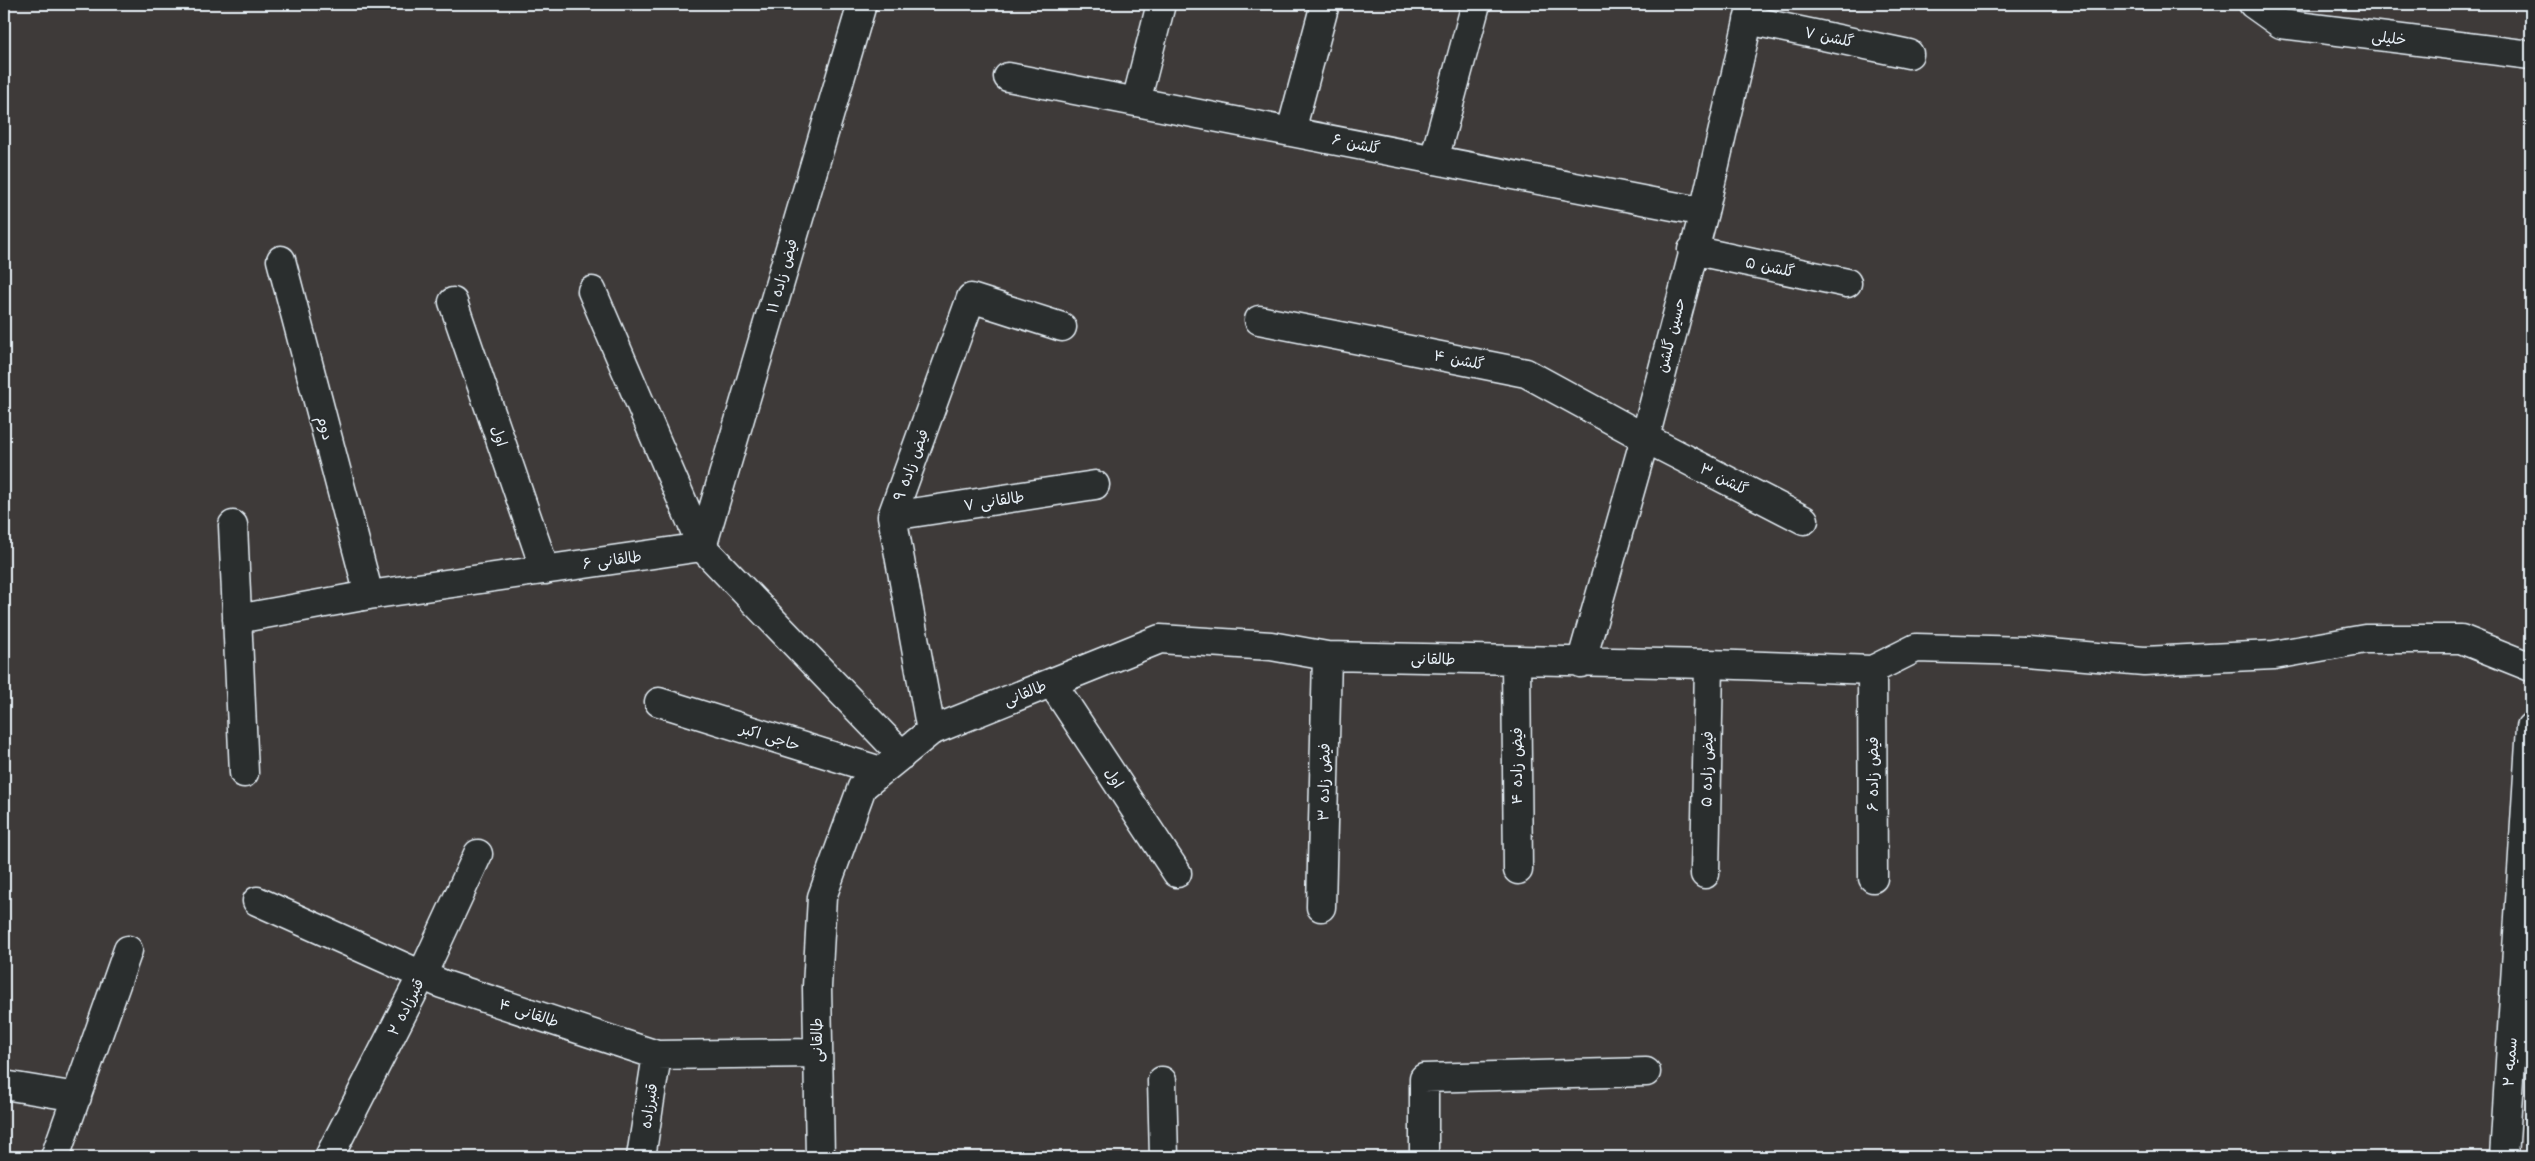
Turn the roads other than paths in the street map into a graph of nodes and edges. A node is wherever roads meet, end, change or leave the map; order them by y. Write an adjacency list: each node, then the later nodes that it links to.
1 (862, 4): 26 (street, فیض زاده ۱۱)
2 (1161, 4): 10 (street)
3 (1325, 4): 11 (street)
4 (1476, 4): 12 (street)
5 (2253, 4): 8 (street, خلیلی)
6 (1750, 12): 7 (street, گلشن ۷); 13 (street, حسین گلشن)
7 (1909, 54)
8 (2531, 55)
9 (1008, 77): 10 (street, گلشن ۶)
10 (1136, 102): 11 (street, گلشن ۶)
11 (1291, 131): 12 (street, گلشن ۶)
12 (1434, 160): 13 (street, گلشن ۶)
13 (1704, 212): 14 (street, حسین گلشن)
14 (1692, 250): 16 (street, گلشن ۵); 21 (street, حسین گلشن)
15 (281, 260): 28 (street, دوم)
16 (1847, 283)
17 (592, 291): 26 (street)
18 (453, 302): 27 (street, اول)
19 (1259, 320): 21 (street, گلشن ۴)
20 (1062, 327): 23 (street, فیض زاده ۹)
21 (1645, 438): 24 (street, گلشن ۳); 32 (street, حسین گلشن)
22 (1095, 486): 23 (street, طالقانی ۷)
23 (892, 516): 39 (street, فیض زاده ۹)
24 (1804, 520)
25 (233, 526): 29 (street)
26 (702, 547): 27 (street, طالقانی ۶); 40 (street)
27 (545, 570): 28 (street, طالقانی ۶)
28 (369, 595): 29 (street, طالقانی ۶)
29 (237, 619): 42 (street)
30 (1327, 656): 31 (street, طالقانی); 36 (street, طالقانی); 49 (street, فیض زاده ۳)
31 (1516, 661): 32 (street, طالقانی); 44 (street, فیض زاده ۴)
32 (1581, 663): 33 (street, طالقانی)
33 (1709, 664): 35 (street, طالقانی); 46 (street, فیض زاده ۵)
34 (2531, 667): 35 (street)
35 (1872, 670): 47 (street, فیض زاده ۶)
36 (1052, 683): 39 (street, طالقانی); 45 (street, اول)
37 (659, 702): 41 (street, حاجی اکبر)
38 (2531, 727): 64 (street, سمیه ۲)
39 (931, 731): 40 (street, طالقانی)
40 (902, 755): 41 (street, طالقانی)
41 (881, 772): 52 (street, طالقانی)
42 (244, 773)
43 (478, 854): 51 (street, قنبرزاده ۲)
44 (1518, 870)
45 (1177, 873)
46 (1705, 874)
47 (1873, 878)
48 (257, 901): 51 (street, طالقانی ۴)
49 (1322, 907)
50 (128, 950): 57 (street)
51 (422, 975): 53 (street, طالقانی ۴); 59 (street, قنبرزاده ۲)
52 (817, 1053): 53 (street, طالقانی ۴); 61 (street, طالقانی)
53 (658, 1055): 60 (street, قنبرزاده)
54 (1646, 1072): 63 (street)
55 (1162, 1082): 62 (street)
56 (4, 1085): 57 (street)
57 (76, 1097): 58 (street)
58 (55, 1157)
59 (329, 1157)
60 (641, 1157)
61 (820, 1157)
62 (1164, 1157)
63 (1424, 1157)
64 (2504, 1157)

